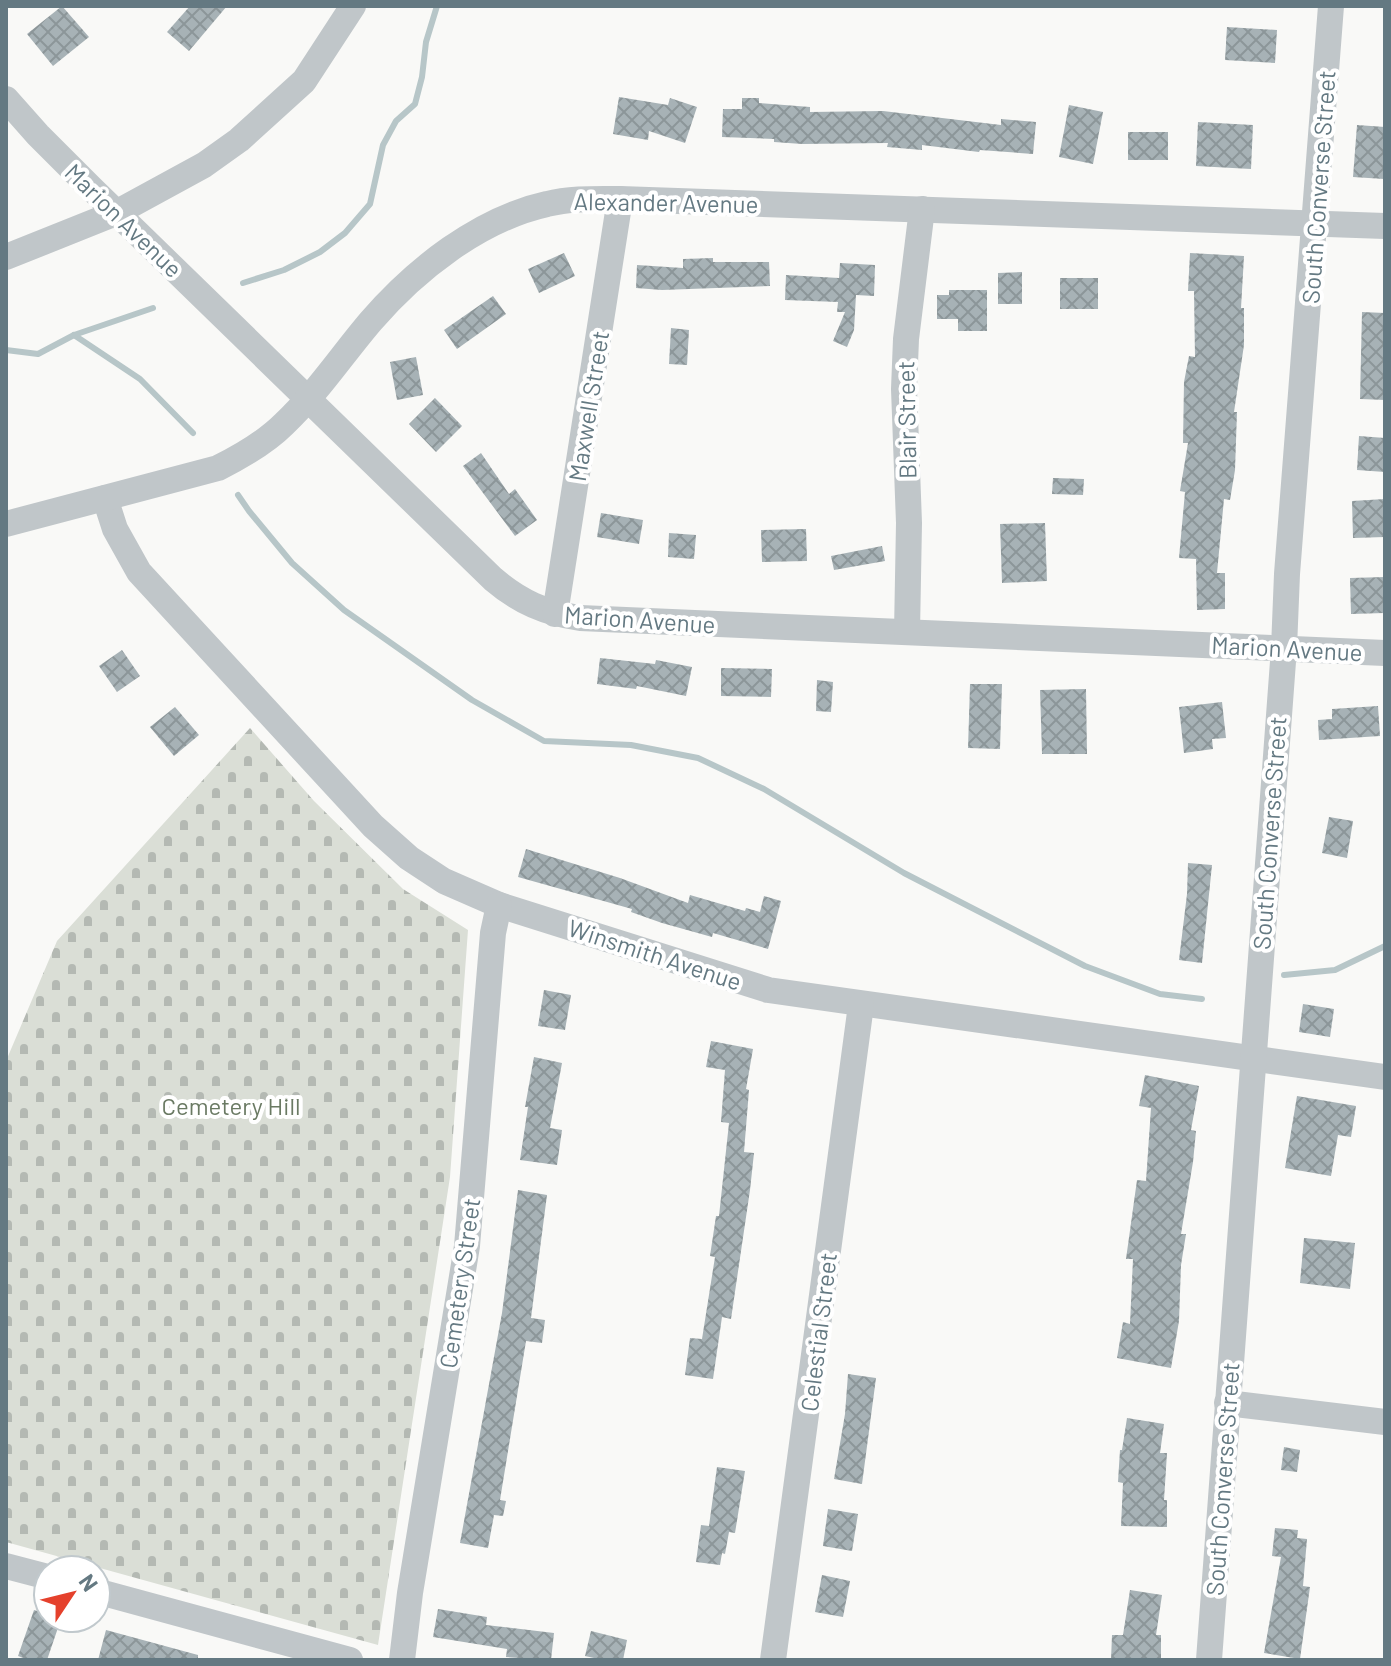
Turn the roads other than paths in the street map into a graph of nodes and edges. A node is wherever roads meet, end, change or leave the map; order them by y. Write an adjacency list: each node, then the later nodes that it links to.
1 (353, 6): 6 (street)
2 (1331, 6): 7 (street, South Converse Street)
3 (6, 99): 6 (street, Marion Avenue)
4 (620, 199): 5 (street, Alexander Avenue); 10 (street, Alexander Avenue); 13 (street, Maxwell Street)
5 (922, 209): 7 (street, Alexander Avenue); 14 (street, Blair Street)
6 (116, 213): 9 (street); 10 (street, Marion Avenue)
7 (1315, 224): 8 (street, Alexander Avenue); 15 (street, South Converse Street)
8 (1385, 226)
9 (6, 257)
10 (307, 400): 11 (street, Alexander Avenue); 13 (street, Marion Avenue)
11 (105, 498): 12 (street, Alexander Avenue); 17 (street, Winsmith Avenue)
12 (6, 524)
13 (555, 614): 14 (street, Marion Avenue)
14 (907, 632): 15 (street, Marion Avenue)
15 (1284, 648): 16 (street, Marion Avenue); 19 (street, South Converse Street)
16 (1385, 653)
17 (499, 905): 18 (street, Winsmith Avenue); 27 (street, Cemetery Street)
18 (861, 1005): 19 (street, Winsmith Avenue); 28 (street, Celestial Street)
19 (1253, 1058): 20 (street, Winsmith Avenue); 21 (street, South Converse Street)
20 (1385, 1077)
21 (1227, 1403): 22 (street); 29 (street, South Converse Street)
22 (1385, 1422)
23 (6, 1566): 24 (street)
24 (32, 1573)
25 (112, 1595): 26 (street)
26 (350, 1660)
27 (402, 1660)
28 (773, 1660)
29 (1209, 1660)

